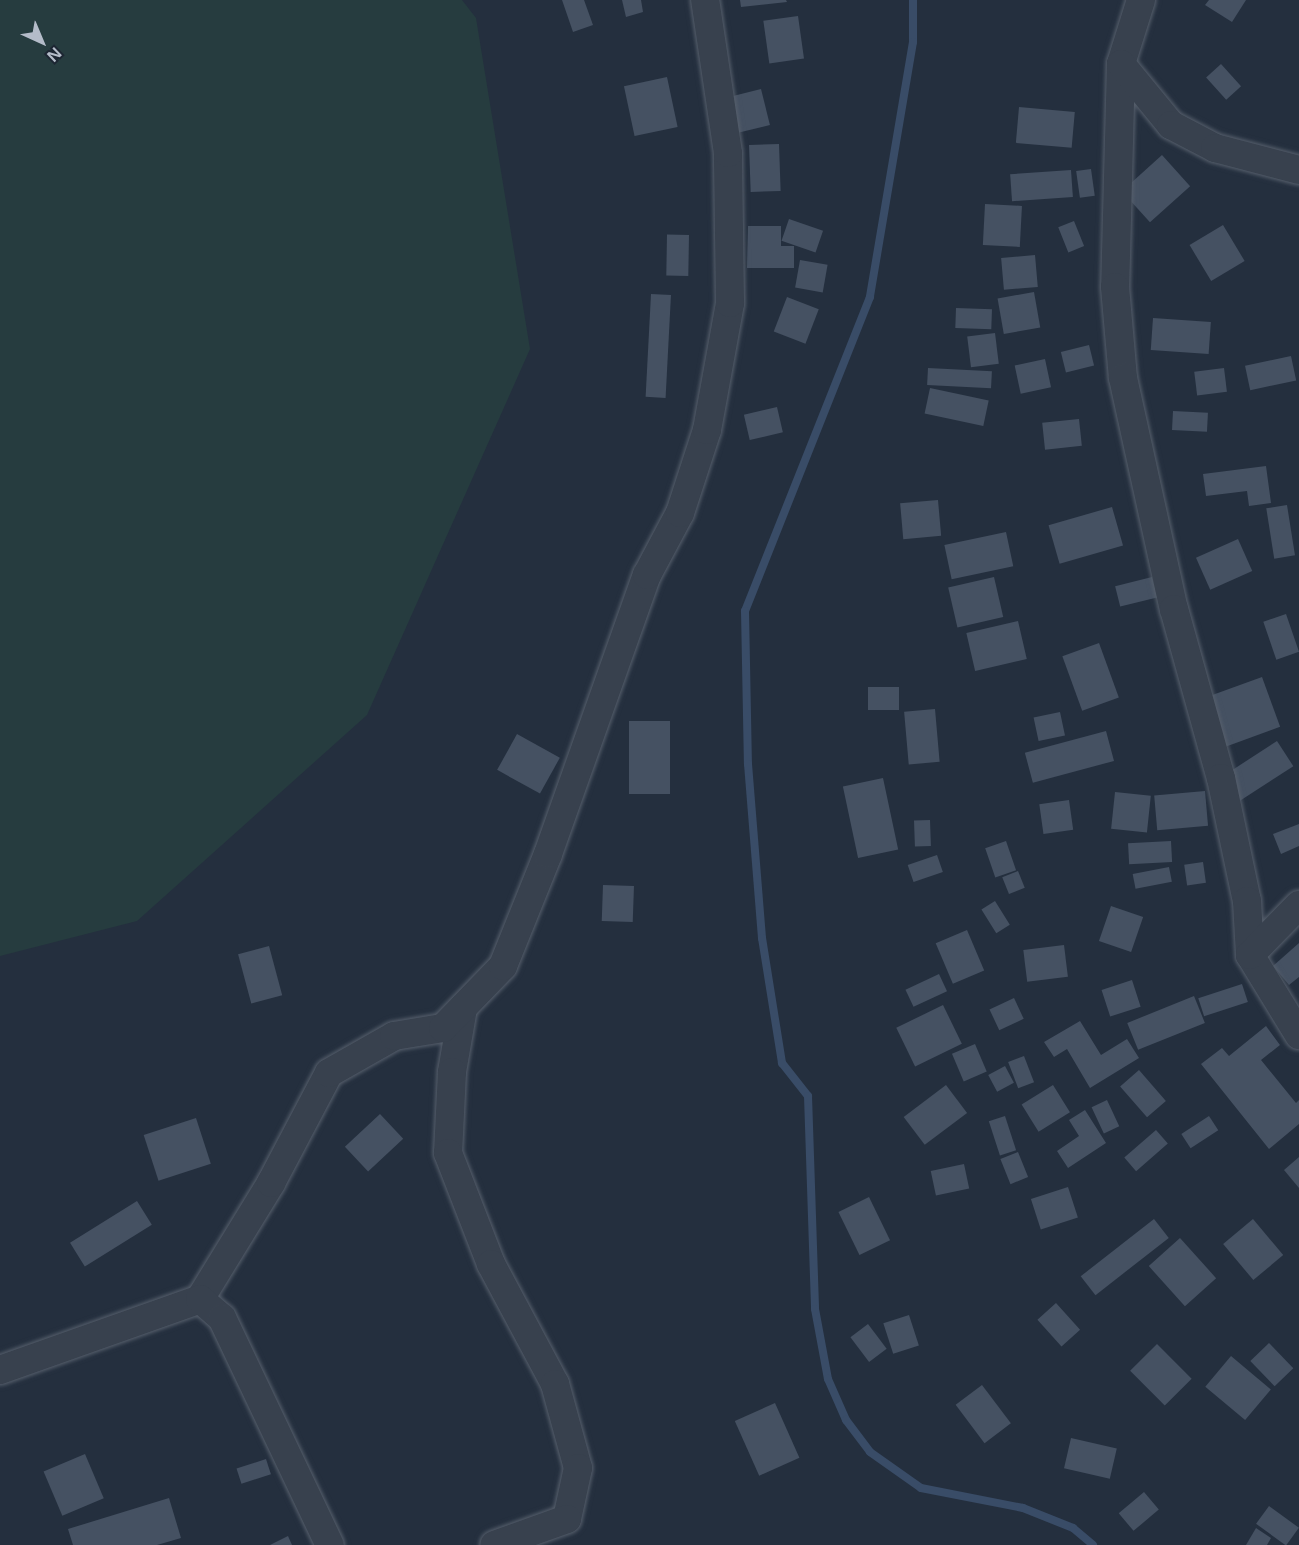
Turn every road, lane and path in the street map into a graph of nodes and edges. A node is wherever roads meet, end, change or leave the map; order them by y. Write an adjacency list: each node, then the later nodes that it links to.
1 (705, 0): 7 (street)
2 (1141, 0): 3 (street)
3 (1121, 64): 4 (street); 6 (street)
4 (1299, 170)
5 (1299, 905): 6 (street)
6 (1250, 955): 8 (street)
7 (463, 1008): 9 (street); 12 (street)
8 (1299, 1035)
9 (200, 1299): 10 (street); 11 (street)
10 (0, 1370)
11 (330, 1545)
12 (494, 1545)

